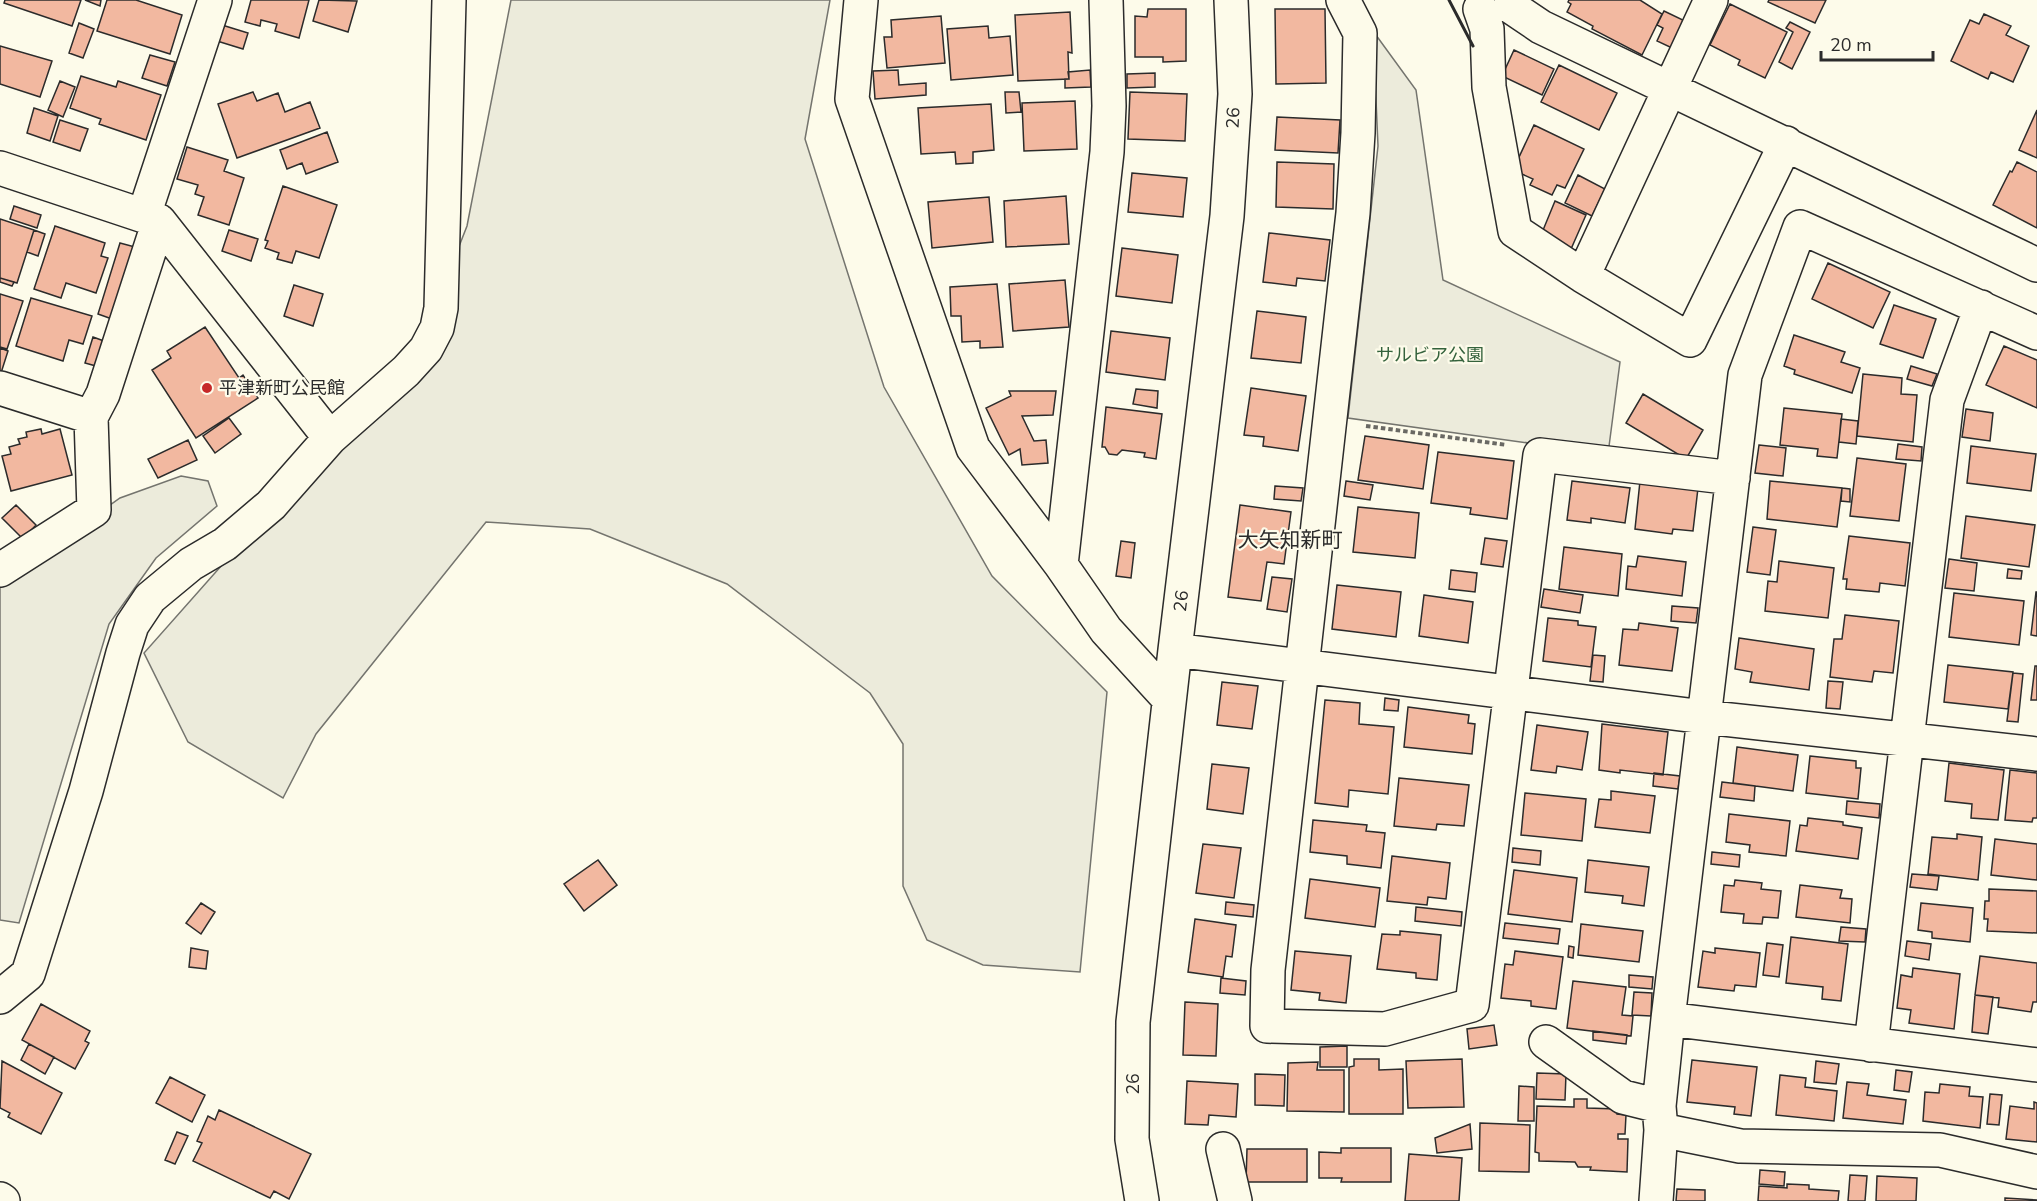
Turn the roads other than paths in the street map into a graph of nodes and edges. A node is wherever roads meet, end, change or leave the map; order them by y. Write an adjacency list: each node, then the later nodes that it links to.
1 (215, 0): 12 (street)
2 (449, 0): 19 (street)
3 (861, 0): 21 (street)
4 (1106, 0): 21 (street)
5 (1231, 0): 23 (street, 26)
6 (1343, 0): 24 (street)
7 (1711, 0): 9 (street)
8 (1500, 4): 9 (street); 14 (street)
9 (1670, 87): 10 (street); 14 (street)
10 (1786, 143): 13 (street); 14 (street)
11 (0, 168): 12 (street)
12 (151, 218): 18 (street); 19 (street)
13 (2037, 265)
14 (1583, 276)
15 (1981, 307): 16 (street); 20 (street); 28 (street)
16 (2037, 333)
17 (0, 388): 18 (street)
18 (91, 417): 22 (street)
19 (330, 438): 30 (street)
20 (1733, 478): 25 (street); 27 (street)
21 (1061, 565): 26 (street)
22 (0, 570)
23 (1175, 650): 24 (street); 26 (street, 26)
24 (1301, 666): 25 (street); 25 (street)
25 (1512, 693): 27 (street)
26 (1169, 699): 38 (street, 26)
27 (1704, 717): 28 (street); 31 (street)
28 (1907, 741): 29 (street); 33 (street)
29 (2037, 754)
30 (0, 998)
31 (1668, 1019): 33 (street); 35 (street)
32 (1546, 1042): 35 (street)
33 (1871, 1045): 34 (street)
34 (2037, 1065)
35 (1660, 1118): 37 (street); 40 (street)
36 (1223, 1149): 39 (street)
37 (2037, 1172)
38 (1142, 1201)
39 (1235, 1201)
40 (1656, 1201)

